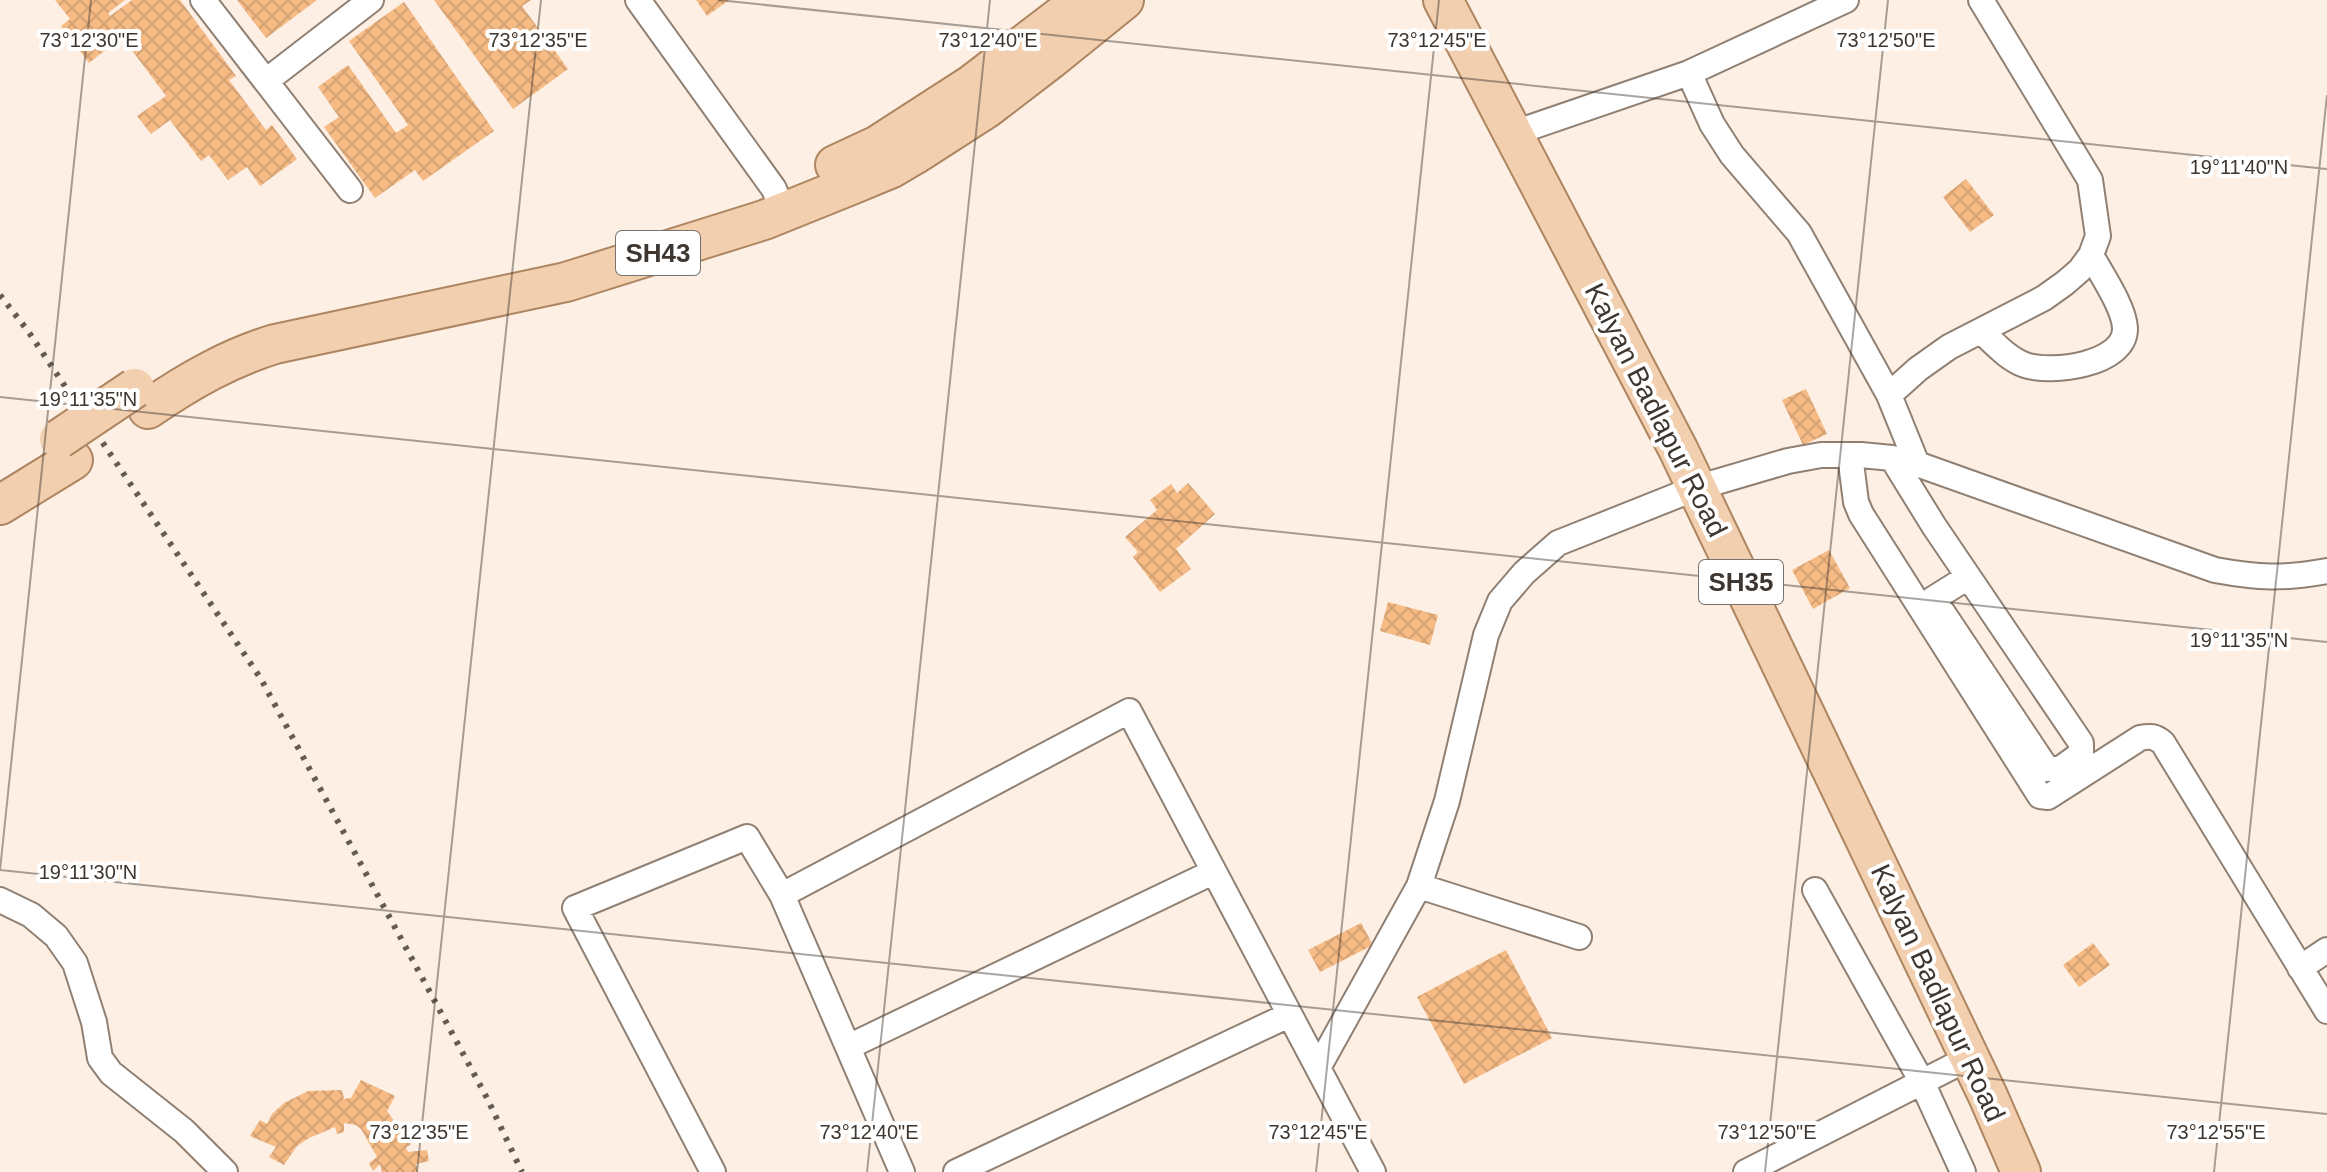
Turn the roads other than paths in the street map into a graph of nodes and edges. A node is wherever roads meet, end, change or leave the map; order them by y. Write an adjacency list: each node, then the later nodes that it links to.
1 (203, 0): 11 (street)
2 (371, 0): 11 (street)
3 (638, 0): 14 (street)
4 (1082, 0): 14 (main road, SH43)
5 (1124, 0): 14 (main road, SH43)
6 (1443, 0): 12 (main road, Kalyan Badlapur Road / SH35)
7 (1474, 0): 12 (main road, Kalyan Badlapur Road / SH35)
8 (1846, 0): 10 (street)
9 (1981, 0): 15 (street)
10 (1689, 73): 12 (street); 17 (street)
11 (266, 81): 13 (street)
12 (1526, 129): 23 (main road, Kalyan Badlapur Road / SH35)
13 (350, 190)
14 (779, 201): 18 (main road, SH43, bridge)
15 (2091, 255): 16 (street); 16 (street)
16 (1981, 331): 17 (street)
17 (1889, 395): 21 (street)
18 (66, 450): 22 (main road, SH43); 24 (main road, SH43)
19 (1850, 455): 20 (street); 23 (street); 38 (street)
20 (1892, 458): 21 (street); 27 (street)
21 (1917, 464): 26 (street)
22 (0, 477)
23 (1709, 484): 32 (street); 42 (main road, Kalyan Badlapur Road / SH35); 45 (main road, Kalyan Badlapur Road / SH35)
24 (0, 505)
25 (1904, 554): 28 (street)
26 (2327, 571)
27 (1968, 577): 28 (street); 29 (street)
28 (1933, 599): 30 (street)
29 (2030, 668): 30 (street); 30 (street)
30 (1995, 692)
31 (1213, 872): 34 (street); 40 (street); 41 (street)
32 (1419, 886): 36 (street); 43 (street)
33 (1815, 890): 44 (street)
34 (782, 895): 41 (street); 48 (street)
35 (0, 900): 47 (street)
36 (1579, 937)
37 (2327, 950): 38 (street)
38 (2300, 968): 39 (street)
39 (2327, 1011)
40 (1289, 1015): 43 (street); 50 (street)
41 (848, 1047): 49 (street)
42 (1969, 1058): 44 (street); 45 (main road, Kalyan Badlapur Road / SH35)
43 (1318, 1068): 46 (street)
44 (1922, 1082): 51 (street); 52 (street)
45 (1998, 1092): 53 (main road, Kalyan Badlapur Road / SH35); 54 (main road, Kalyan Badlapur Road / SH35)
46 (1362, 1168)
47 (225, 1172)
48 (713, 1172)
49 (902, 1172)
50 (956, 1172)
51 (1746, 1172)
52 (1963, 1172)
53 (2021, 1172)
54 (2045, 1172)

